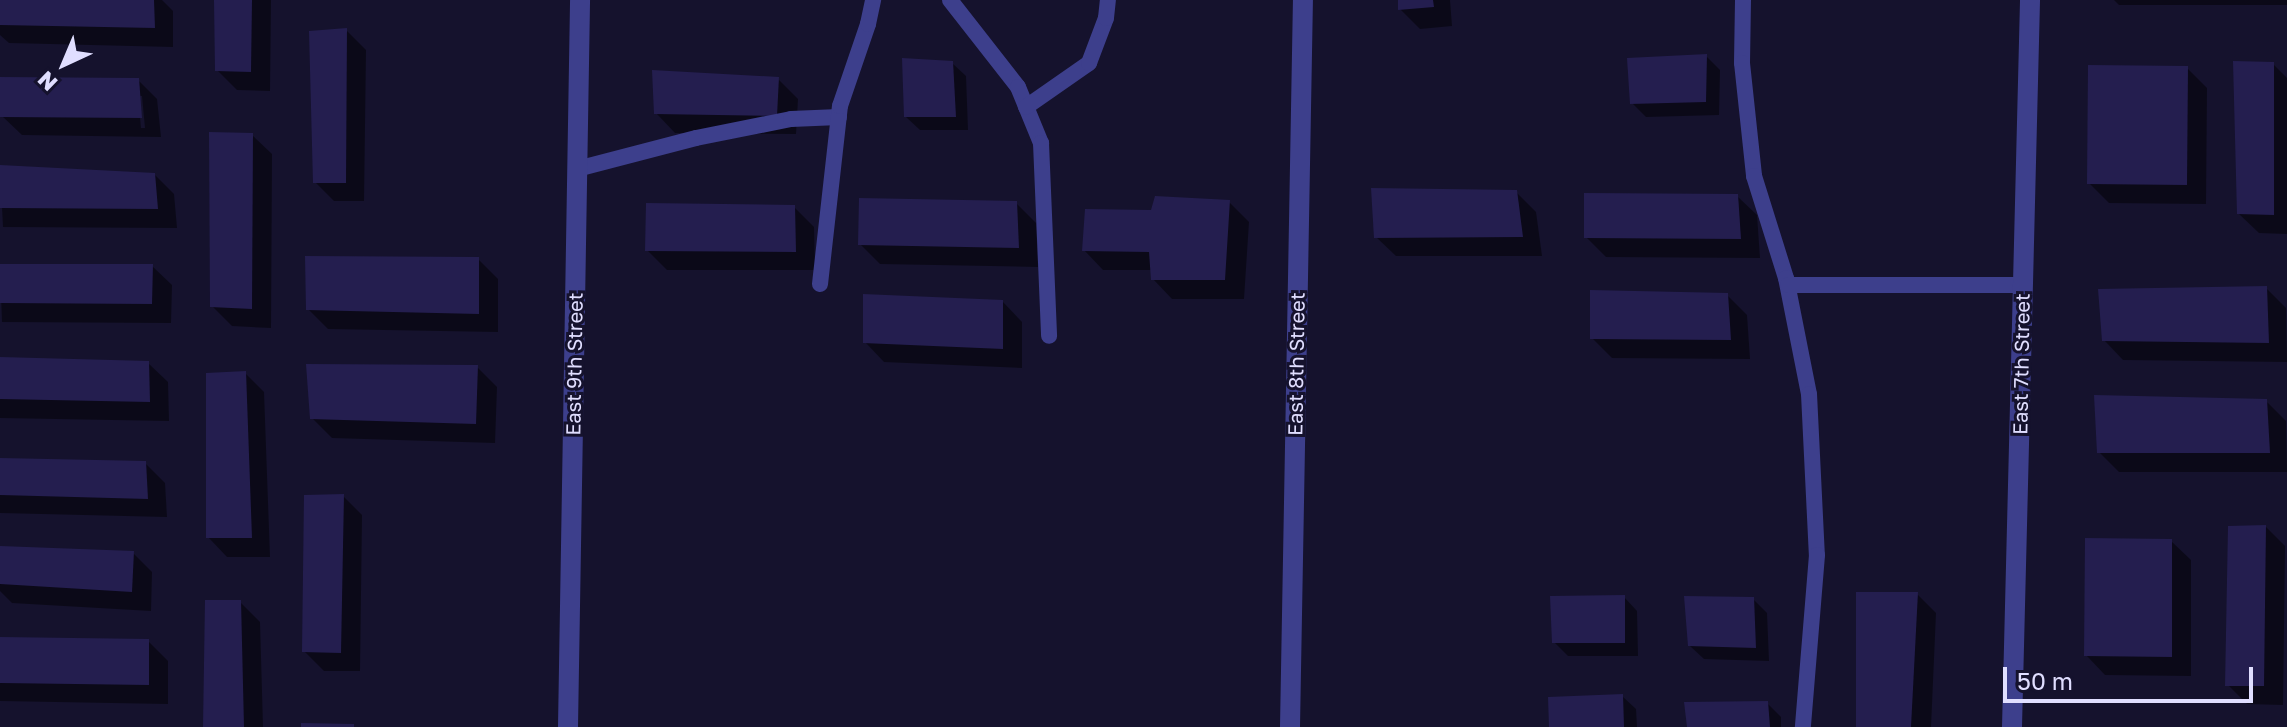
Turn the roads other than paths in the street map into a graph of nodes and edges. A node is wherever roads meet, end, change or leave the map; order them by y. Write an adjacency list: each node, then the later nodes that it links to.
1 (580, 0): 10 (street, East 9th Street)
2 (873, 0): 9 (lane)
3 (950, 0): 8 (lane)
4 (1108, 0): 8 (lane)
5 (1303, 0): 16 (street, East 8th Street)
6 (1743, 0): 12 (lane)
7 (2030, 0): 13 (street, East 7th Street)
8 (1026, 107): 14 (lane)
9 (839, 117): 10 (lane); 11 (lane)
10 (577, 169): 15 (street, East 9th Street)
11 (820, 284)
12 (1788, 285): 13 (lane); 17 (lane)
13 (2023, 285): 18 (street, East 7th Street)
14 (1049, 336)
15 (568, 727)
16 (1290, 727)
17 (1803, 727)
18 (2012, 727)

